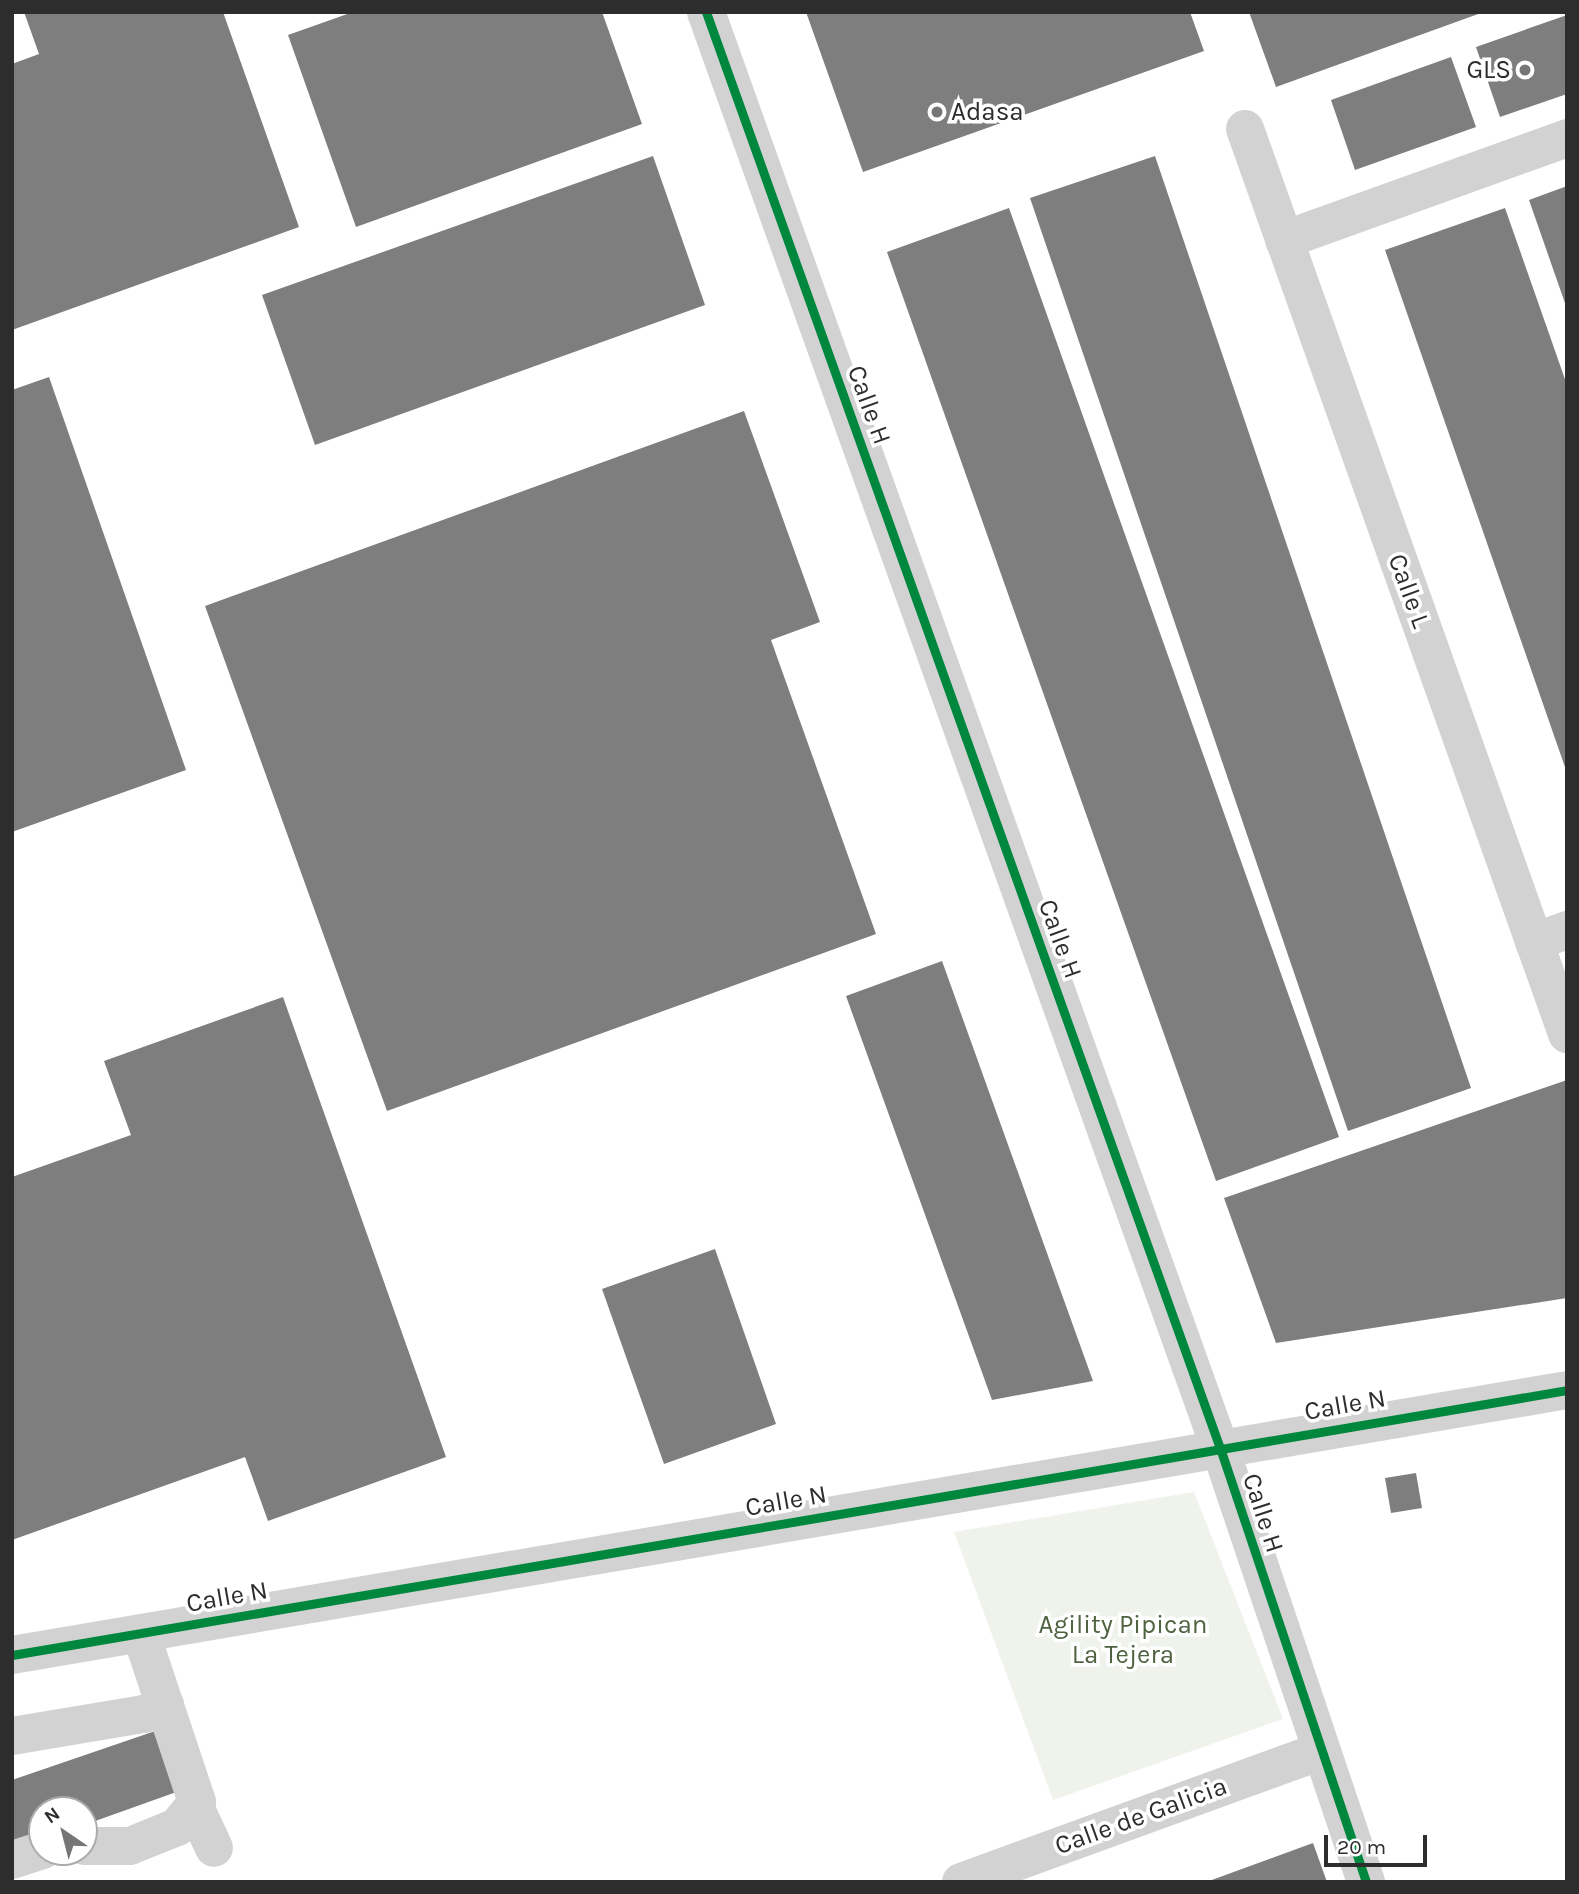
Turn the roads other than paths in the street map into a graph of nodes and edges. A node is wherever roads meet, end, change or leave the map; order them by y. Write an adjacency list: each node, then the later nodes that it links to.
1 (706, 12): 8 (street, Calle H)
2 (1245, 129): 4 (street, Calle L)
3 (1567, 138): 4 (street)
4 (1284, 240): 5 (street, Calle L)
5 (1550, 936): 6 (street, Calle L)
6 (1567, 1034)
7 (1567, 1390): 8 (street, Calle N)
8 (1220, 1448): 9 (street, Calle N); 13 (street, Calle H)
9 (141, 1633): 10 (street, Calle N); 11 (street)
10 (12, 1656)
11 (165, 1705): 12 (street); 14 (street)
12 (12, 1736)
13 (1320, 1751): 17 (street, Calle de Galicia); 19 (street, Calle H)
14 (195, 1807): 15 (street); 16 (street)
15 (98, 1846)
16 (214, 1848)
17 (1025, 1871): 18 (street, Calle de Galicia)
18 (961, 1882)
19 (1366, 1882)

